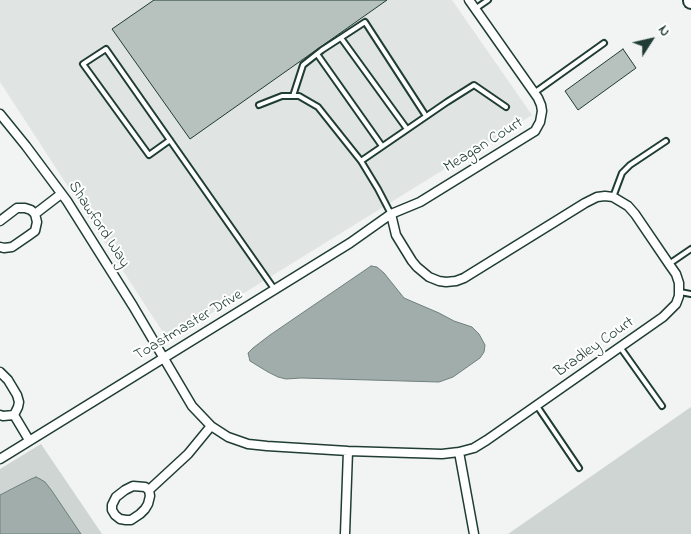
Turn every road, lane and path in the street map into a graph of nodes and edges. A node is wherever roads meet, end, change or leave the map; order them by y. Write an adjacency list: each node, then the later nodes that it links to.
1 (469, 0): 3 (street, Meagan Court)
2 (488, 0): 3 (lane)
3 (475, 9): 7 (street, Meagan Court)
4 (341, 38): 6 (lane); 12 (lane); 13 (lane)
5 (604, 43): 7 (lane)
6 (317, 54): 8 (lane); 16 (lane)
7 (534, 93): 21 (street, Meagan Court)
8 (293, 96): 9 (lane); 17 (lane)
9 (258, 105)
10 (506, 108): 12 (lane)
11 (0, 114): 18 (street, Shawford Way)
12 (426, 116): 13 (lane)
13 (406, 129): 16 (lane)
14 (170, 140): 14 (lane); 26 (lane)
15 (666, 141): 19 (lane)
16 (382, 146): 17 (lane)
17 (360, 162): 21 (lane)
18 (61, 194): 20 (street); 30 (street, Shawford Way)
19 (613, 197): 21 (street); 25 (street)
20 (36, 214): 22 (street); 23 (street)
21 (391, 214): 26 (street, Toastmaster Drive)
22 (0, 221)
23 (0, 247)
24 (691, 249): 25 (lane)
25 (669, 264): 27 (street)
26 (274, 290): 30 (street, Toastmaster Drive)
27 (680, 292): 28 (lane); 29 (street, Bradley Court)
28 (691, 294)
29 (620, 347): 32 (street, Bradley Court); 33 (lane)
30 (164, 358): 36 (street, Bradley Court); 37 (street, Toastmaster Drive)
31 (0, 372): 35 (street)
32 (537, 406): 39 (street, Bradley Court); 41 (lane)
33 (662, 406)
34 (0, 415): 35 (street)
35 (14, 415): 37 (street)
36 (210, 426): 38 (street, Bradley Court); 42 (street)
37 (29, 440): 40 (street, Toastmaster Drive)
38 (348, 451): 39 (street, Bradley Court); 43 (street)
39 (460, 452): 44 (street)
40 (0, 458)
41 (579, 468)
42 (149, 490): 42 (street)
43 (345, 534)
44 (474, 534)

